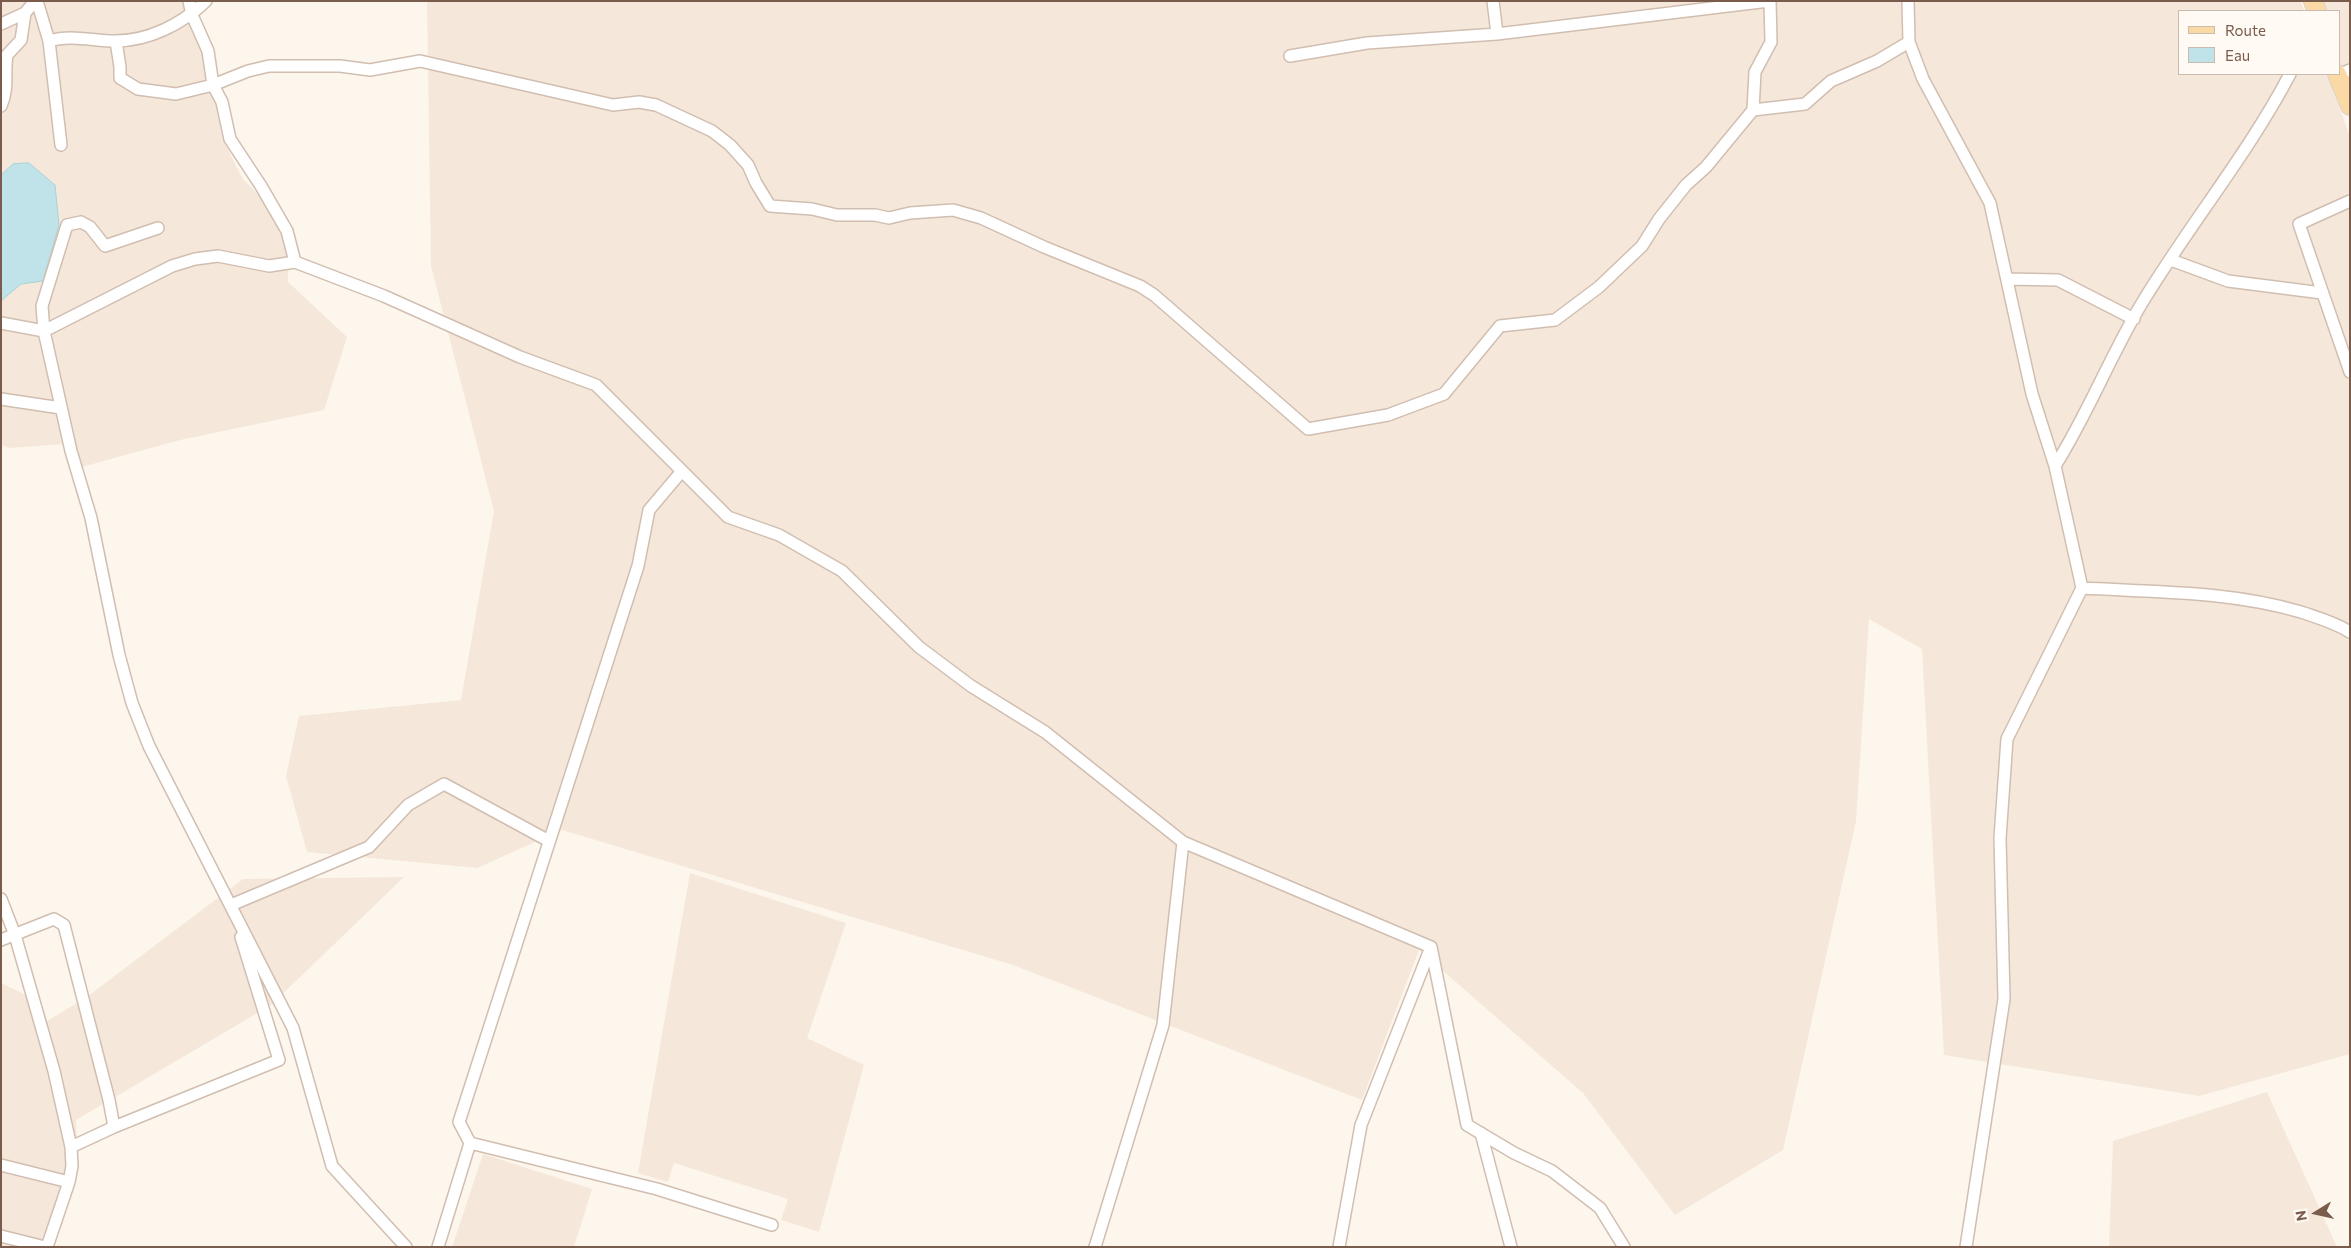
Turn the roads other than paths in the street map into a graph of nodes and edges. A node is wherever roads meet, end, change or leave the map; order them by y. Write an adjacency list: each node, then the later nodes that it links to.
1 (36, 1): 7 (street); 11 (street)
2 (189, 1): 8 (street)
3 (206, 1): 8 (street)
4 (1493, 1): 10 (street)
5 (1770, 1): 10 (street); 20 (street)
6 (1908, 1): 13 (street)
7 (25, 13): 9 (street); 18 (street)
8 (192, 15): 12 (street); 17 (street)
9 (1, 24)
10 (1497, 34): 14 (street)
11 (50, 41): 12 (street); 21 (street)
12 (116, 41): 17 (street)
13 (1909, 42): 20 (street); 26 (street)
14 (1290, 56)
15 (2342, 73): 19 (main road)
16 (2289, 75): 24 (street)
17 (212, 85): 20 (street); 25 (street)
18 (1, 106)
19 (2350, 106)
20 (1753, 110)
21 (62, 145)
22 (2350, 201): 27 (street)
23 (158, 228): 30 (street)
24 (2171, 260): 27 (street); 28 (street)
25 (295, 262): 30 (street); 35 (street)
26 (2007, 279): 28 (street); 34 (street)
27 (2322, 293): 31 (street)
28 (2134, 319): 34 (street)
29 (1, 323): 30 (street)
30 (44, 330): 33 (street)
31 (2350, 372)
32 (1, 399): 33 (street)
33 (61, 408): 41 (street)
34 (2055, 466): 36 (street)
35 (682, 471): 38 (street); 39 (street)
36 (2082, 588): 37 (street); 60 (street)
37 (2350, 632)
38 (549, 840): 41 (street); 47 (street)
39 (1183, 842): 44 (street); 56 (street)
40 (1, 899): 42 (street)
41 (231, 905): 45 (street); 54 (street)
42 (15, 935): 43 (street); 45 (street); 48 (street)
43 (1, 940)
44 (1431, 947): 46 (street); 57 (street)
45 (114, 1127): 48 (street)
46 (1481, 1134): 58 (street); 59 (street)
47 (470, 1143): 51 (street); 55 (street)
48 (71, 1147): 50 (street)
49 (1, 1165): 50 (street)
50 (69, 1182): 53 (street)
51 (772, 1224)
52 (1, 1236): 53 (street)
53 (46, 1247)
54 (406, 1247)
55 (438, 1247)
56 (1095, 1247)
57 (1339, 1247)
58 (1512, 1247)
59 (1624, 1247)
60 (1966, 1247)

